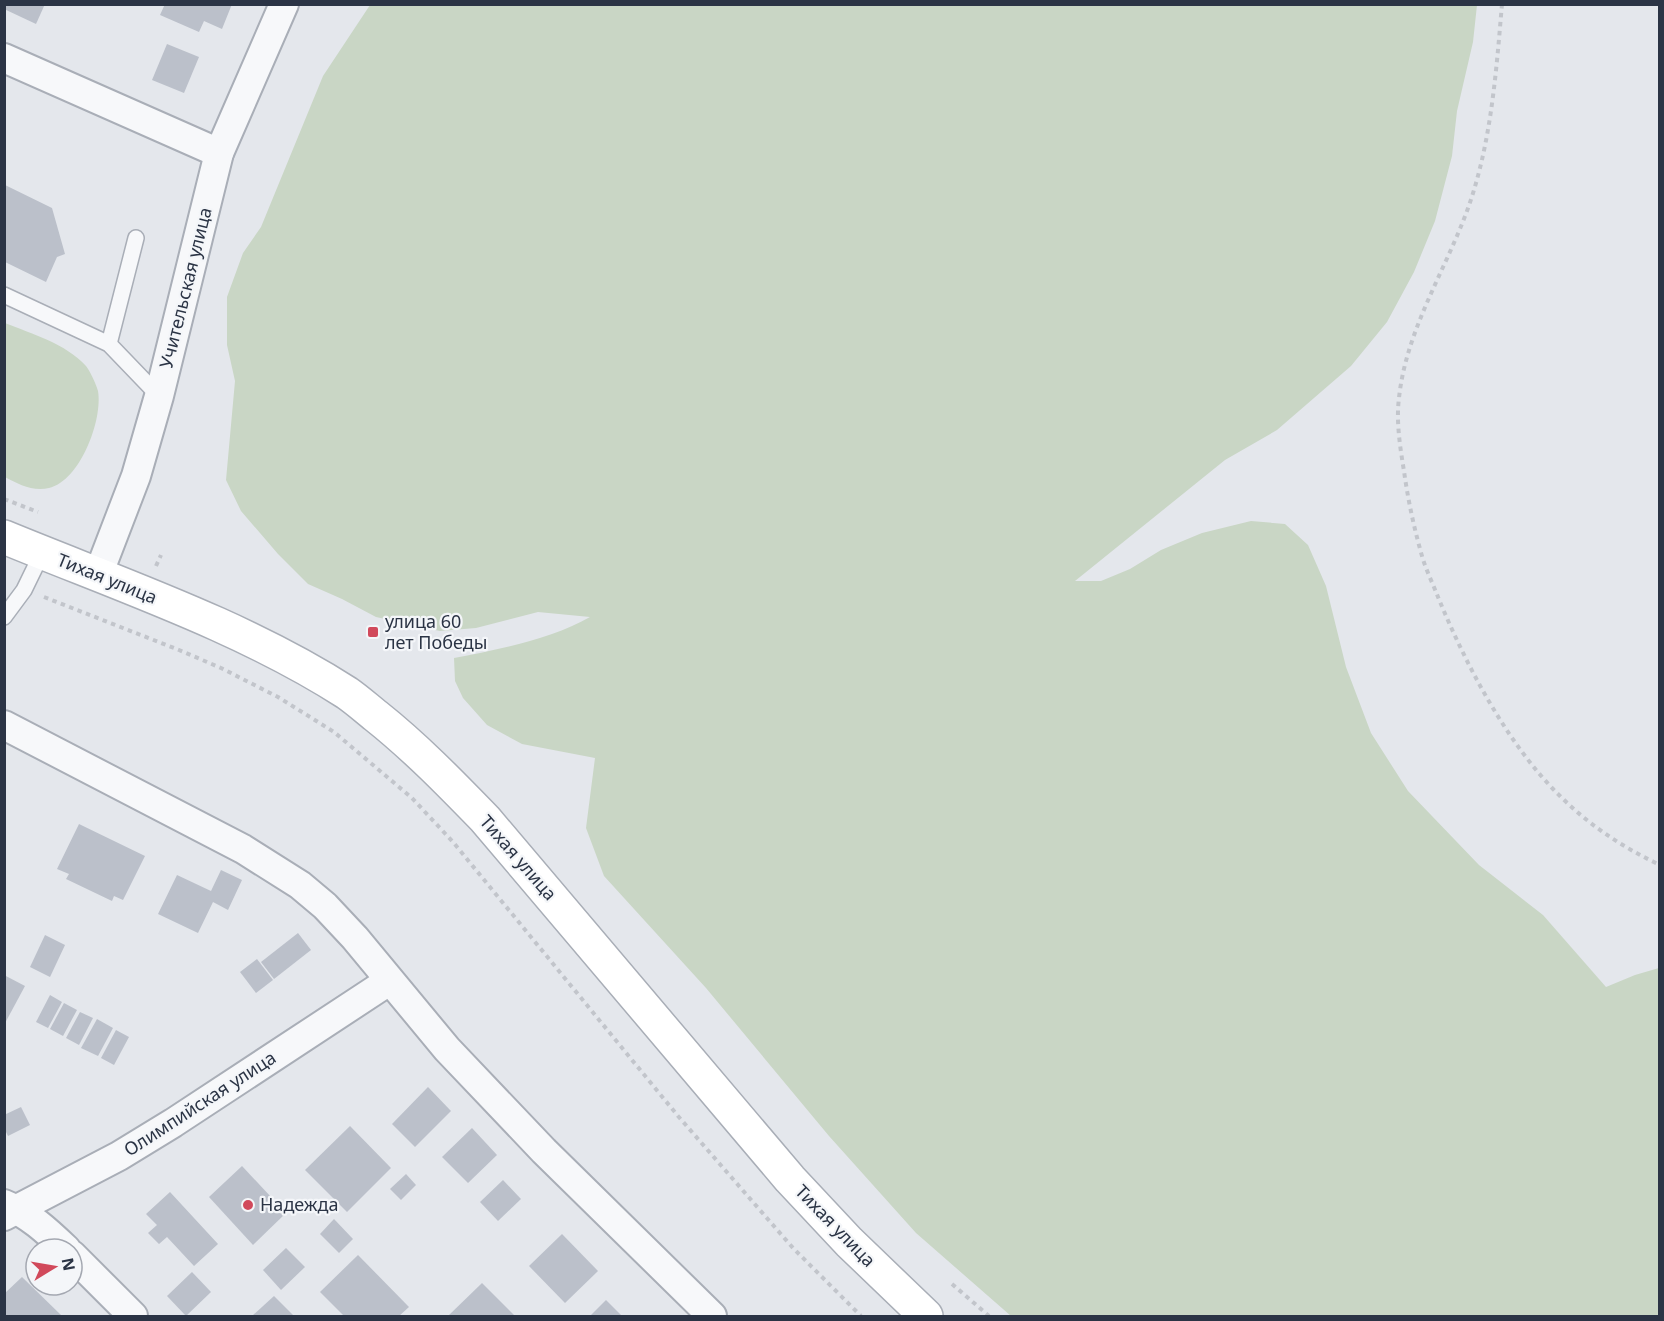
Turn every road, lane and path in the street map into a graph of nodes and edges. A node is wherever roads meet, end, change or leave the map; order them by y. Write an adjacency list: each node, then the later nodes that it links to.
1 (284, 4): 4 (street, Учительская улица)
2 (1502, 4): 17 (path)
3 (4, 58): 4 (street)
4 (219, 153): 8 (street, Учительская улица)
5 (136, 238): 7 (lane)
6 (4, 295): 7 (lane)
7 (109, 344): 8 (lane)
8 (159, 396): 13 (street, Учительская улица)
9 (4, 499): 10 (path)
10 (38, 512)
11 (4, 537): 12 (main road, Тихая улица)
12 (42, 553): 13 (main road, Тихая улица); 14 (lane)
13 (98, 575): 26 (main road, Тихая улица)
14 (24, 590): 15 (lane); 25 (path)
15 (4, 617)
16 (4, 724): 18 (street)
17 (1659, 865)
18 (389, 981): 19 (street, Олимпийская улица); 24 (street)
19 (9, 1210): 20 (street)
20 (53, 1237)
21 (84, 1267): 23 (street)
22 (952, 1284): 27 (path)
23 (132, 1317)
24 (712, 1317)
25 (861, 1317)
26 (926, 1317)
27 (989, 1317)

